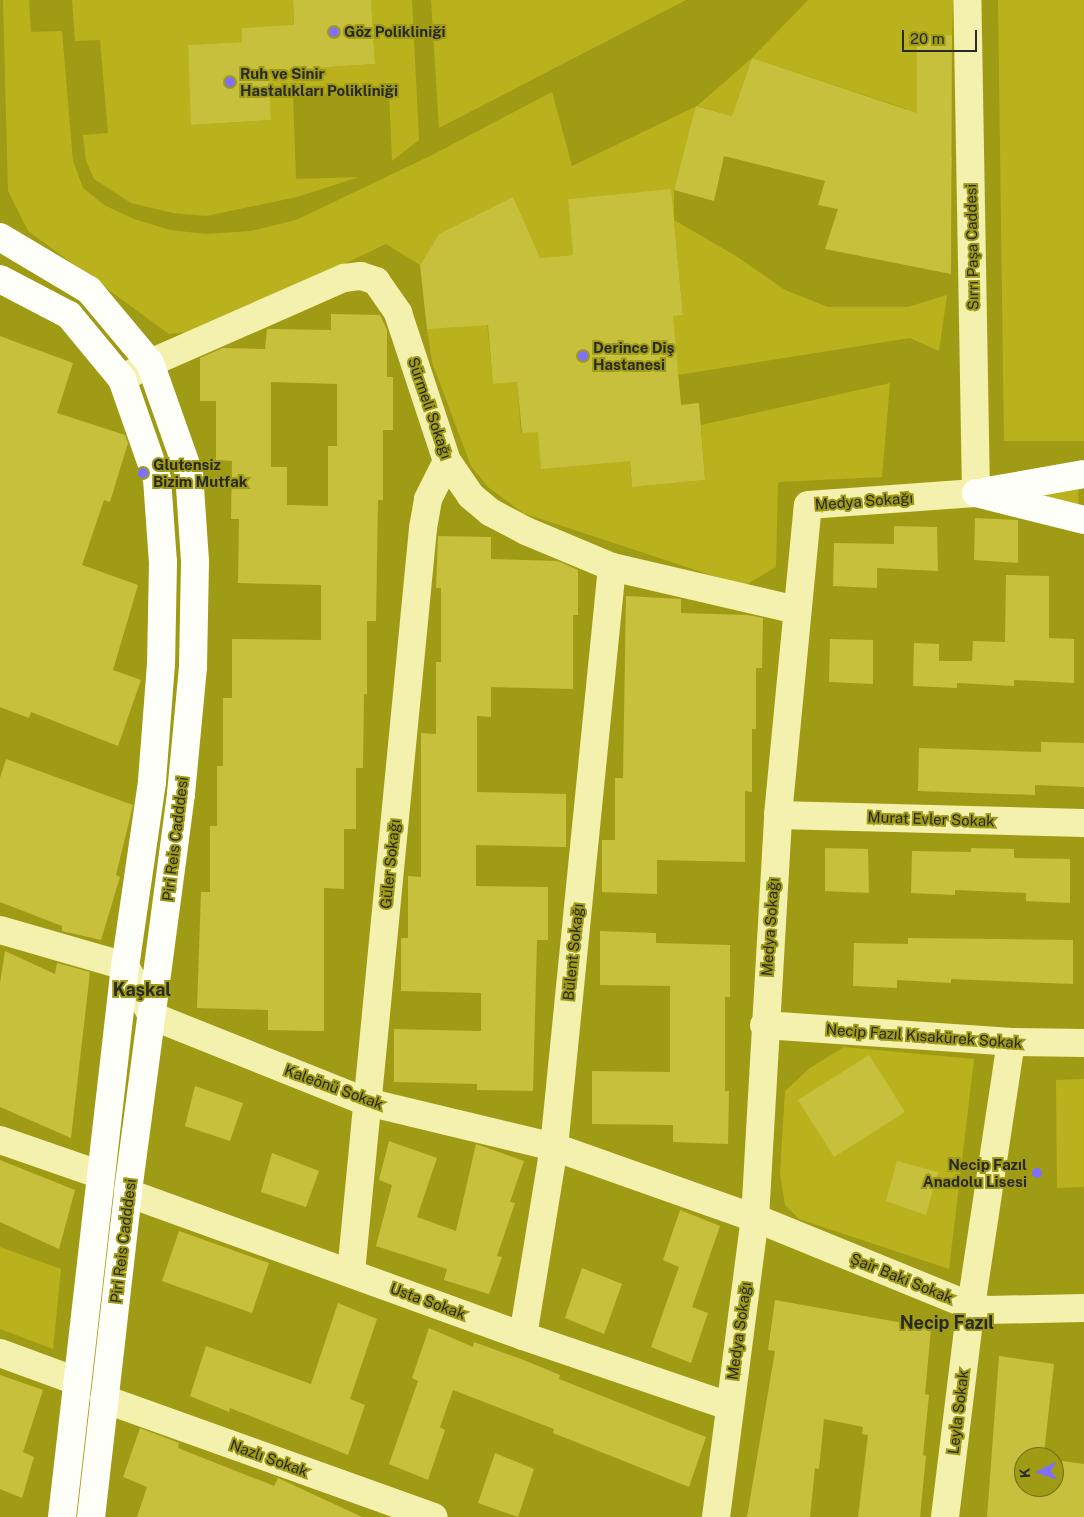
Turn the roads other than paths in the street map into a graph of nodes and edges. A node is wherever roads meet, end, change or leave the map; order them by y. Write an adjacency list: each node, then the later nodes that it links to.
1 (967, 0): 8 (street, Sırrı Paşa Caddesi)
2 (0, 237): 4 (main road, Piri Reis Cadddesi)
3 (0, 279): 5 (main road, Piri Reis Cadddesi)
4 (150, 363): 5 (street, Sürmeli Sokağı); 6 (street, Sürmeli Sokağı); 16 (main road, Piri Reis Cadddesi)
5 (122, 379): 15 (main road, Piri Reis Cadddesi)
6 (447, 461): 10 (street, Sürmeli Sokağı); 20 (street, Güler Sokağı)
7 (1084, 474): 8 (main road)
8 (976, 493): 9 (main road); 11 (street, Medya Sokağı)
9 (1084, 520)
10 (612, 566): 11 (street, Sürmeli Sokağı); 22 (street, Bülent Sokağı)
11 (797, 610): 12 (street, Medya Sokağı)
12 (778, 815): 13 (street, Murat Evler Sokak); 17 (street, Medya Sokağı)
13 (1084, 823)
14 (0, 930): 15 (street)
15 (126, 966): 16 (street); 23 (main road, Piri Reis Cadddesi)
16 (152, 1016): 20 (street, Kaleönü Sokak); 24 (main road, Piri Reis Cadddesi)
17 (764, 1025): 18 (street, Necip Fazıl Kısakürek Sokak); 25 (street, Medya Sokağı)
18 (1011, 1042): 19 (street, Necip Fazıl Kısakürek Sokak); 27 (street, Leyla Sokak)
19 (1084, 1043)
20 (367, 1102): 22 (street, Kaleönü Sokak); 26 (street, Güler Sokağı)
21 (0, 1140): 23 (street)
22 (554, 1147): 25 (street, Kaleönü Sokak); 29 (street, Bülent Sokağı)
23 (101, 1175): 31 (main road, Piri Reis Cadddesi)
24 (128, 1193): 26 (street, Usta Sokak); 32 (main road, Piri Reis Cadddesi)
25 (755, 1218): 27 (street, Şair Baki Sokak); 33 (street, Medya Sokağı)
26 (351, 1272): 29 (street, Usta Sokak)
27 (971, 1306): 28 (street, Şair Baki Sokak); 38 (street, Leyla Sokak)
28 (1084, 1308)
29 (523, 1336): 33 (street, Usta Sokak)
30 (0, 1353): 31 (street)
31 (76, 1381): 34 (main road, Piri Reis Cadddesi)
32 (104, 1399): 35 (main road, Piri Reis Cadddesi); 36 (street, Nazlı Sokak)
33 (729, 1406): 37 (street, Medya Sokağı)
34 (62, 1517)
35 (91, 1517)
36 (434, 1517)
37 (716, 1517)
38 (946, 1517)

